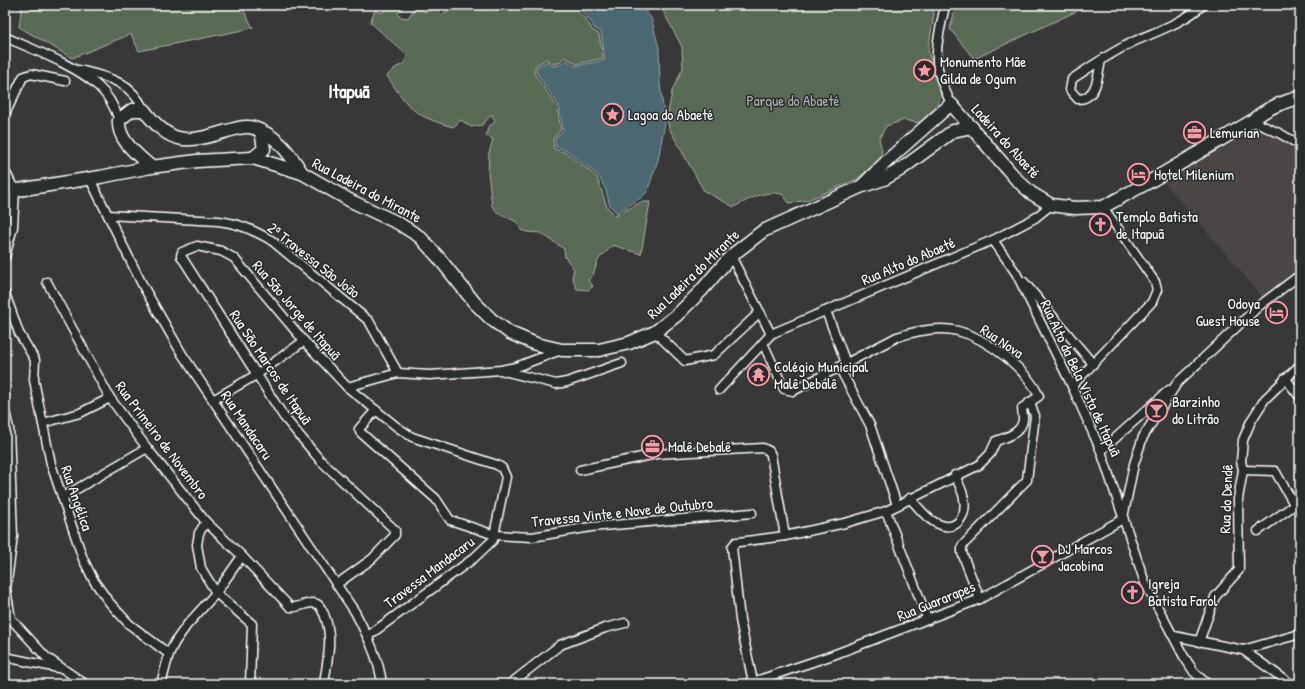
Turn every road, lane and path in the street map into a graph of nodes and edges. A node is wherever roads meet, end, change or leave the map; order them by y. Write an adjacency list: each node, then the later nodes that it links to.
1 (945, 5): 8 (street, Ladeira do Abaeté)
2 (1203, 5): 4 (street)
3 (5, 37): 5 (street)
4 (1102, 60): 4 (street)
5 (74, 69): 9 (street); 11 (street)
6 (65, 81): 10 (street)
7 (1300, 97): 12 (street, Ladeira do Abaeté)
8 (951, 104): 13 (street, Ladeira do Abaeté); 17 (street, Rua Ladeira do Mirante)
9 (144, 110): 11 (street); 14 (street)
10 (5, 114)
11 (119, 120): 18 (street)
12 (1252, 121): 15 (street); 26 (street, Ladeira do Abaeté)
13 (972, 127): 19 (street, Rua Ladeira do Mirante); 25 (street, Ladeira do Abaeté)
14 (261, 131): 16 (street); 21 (street)
15 (1300, 145)
16 (253, 158): 18 (street, Rua Ladeira do Mirante); 21 (street, Rua Ladeira do Mirante)
17 (889, 159): 19 (street); 23 (street, Rua Ladeira do Mirante)
18 (151, 167): 22 (street, Rua Ladeira do Mirante)
19 (900, 170): 23 (street, Rua Ladeira do Mirante)
20 (5, 172): 24 (street)
21 (302, 173): 42 (street, Rua Ladeira do Mirante)
22 (90, 179): 24 (street, Rua Ladeira do Mirante); 27 (street, Rua Mandacaru)
23 (860, 187): 30 (street, Rua Ladeira do Mirante)
24 (10, 192): 31 (street)
25 (1051, 205): 26 (street, Ladeira do Abaeté); 28 (street, Rua Alto do Abaeté)
26 (1103, 207): 44 (street)
27 (108, 215): 48 (street, 2ª Travessa São João); 57 (street, Rua Mandacaru)
28 (993, 240): 32 (street, Rua Alto da Bela Vista de Itapuã); 36 (street, Rua Alto do Abaeté)
29 (226, 253): 40 (street, Rua São Jorge de Itapuã); 49 (street, Rua São Marcos de Itapuã)
30 (731, 256): 37 (street); 38 (street, Rua Ladeira do Mirante)
31 (5, 257)
32 (1016, 273): 44 (street, Rua Alto da Bela Vista de Itapuã); 52 (street, Rua Alto da Bela Vista de Itapuã)
33 (1300, 276): 51 (street)
34 (47, 282): 56 (street, Rua Primeiro de Novembro)
35 (5, 293): 61 (street, Rua Angélica)
36 (826, 311): 39 (street, Rua Alto do Abaeté); 45 (street)
37 (760, 312): 38 (street); 39 (street)
38 (655, 332): 42 (street, Rua Ladeira do Mirante)
39 (771, 334): 41 (street)
40 (304, 341): 49 (street); 53 (street, Rua São Jorge de Itapuã)
41 (762, 343): 45 (street, Rua Nova); 54 (street)
42 (562, 350): 47 (street)
43 (622, 363): 47 (street)
44 (1093, 364): 52 (street)
45 (842, 365): 58 (street, Rua Nova); 72 (street)
46 (1300, 365): 50 (street, Rua do Dendê)
47 (501, 370): 48 (street)
48 (398, 373): 53 (street)
49 (256, 375): 57 (street); 82 (street, Rua São Marcos de Itapuã)
50 (1285, 378): 55 (street); 65 (street, Rua do Dendê)
51 (1176, 382): 63 (street); 75 (street)
52 (1072, 386): 63 (street, Rua Alto da Bela Vista de Itapuã)
53 (347, 387): 59 (street, Rua São Jorge de Itapuã)
54 (719, 390)
55 (1300, 397)
56 (110, 398): 61 (street); 62 (street, Rua Primeiro de Novembro)
57 (213, 400): 82 (street, Rua Mandacaru)
58 (1030, 402): 67 (street); 85 (street)
59 (376, 410): 68 (street, Rua São Jorge de Itapuã); 79 (street, Travessa Vinte e Nove de Outubro)
60 (5, 412): 66 (street)
61 (43, 423): 69 (street, Rua Angélica)
62 (146, 448): 69 (street); 76 (street, Rua Primeiro de Novembro)
63 (1102, 451): 75 (street, Rua Alto da Bela Vista de Itapuã)
64 (580, 470): 80 (street)
65 (1243, 470): 71 (street); 91 (street, Rua do Dendê)
66 (8, 474): 78 (street)
67 (955, 475): 70 (street); 70 (street)
68 (506, 477): 79 (street, Travessa Mandacaru)
69 (63, 497): 93 (street, Rua Angélica)
70 (910, 498): 72 (street)
71 (1297, 503): 77 (street)
72 (897, 506): 73 (street)
73 (886, 510): 80 (street); 86 (street)
74 (752, 513): 79 (street, Travessa Vinte e Nove de Outubro)
75 (1123, 519): 85 (street, Rua Guararapes); 90 (street, Rua Alto da Bela Vista de Itapuã)
76 (206, 522): 81 (street, Rua Primeiro de Novembro); 84 (street)
77 (1258, 531)
78 (9, 535): 83 (street)
79 (495, 535): 89 (street, Travessa Mandacaru)
80 (785, 536): 96 (street)
81 (242, 556): 84 (street); 100 (street, Rua Primeiro de Novembro)
82 (337, 584): 89 (street, Rua Mandacaru)
83 (5, 589): 95 (street)
84 (216, 593): 93 (street); 99 (street)
85 (980, 599): 86 (street, Rua Guararapes)
86 (928, 620): 96 (street, Rua Guararapes)
87 (625, 623): 102 (street)
88 (1300, 634): 92 (street)
89 (368, 636): 101 (street, Rua Mandacaru)
90 (1174, 636): 91 (street); 103 (street, Rua Alto da Bela Vista de Itapuã)
91 (1199, 642): 92 (street)
92 (1243, 650): 104 (street)
93 (169, 654): 98 (street)
94 (5, 658): 95 (street)
95 (65, 670): 97 (street)
96 (750, 683)
97 (85, 684)
98 (161, 684)
99 (250, 684)
100 (324, 684)
101 (382, 684)
102 (510, 684)
103 (1207, 684)
104 (1291, 684)

